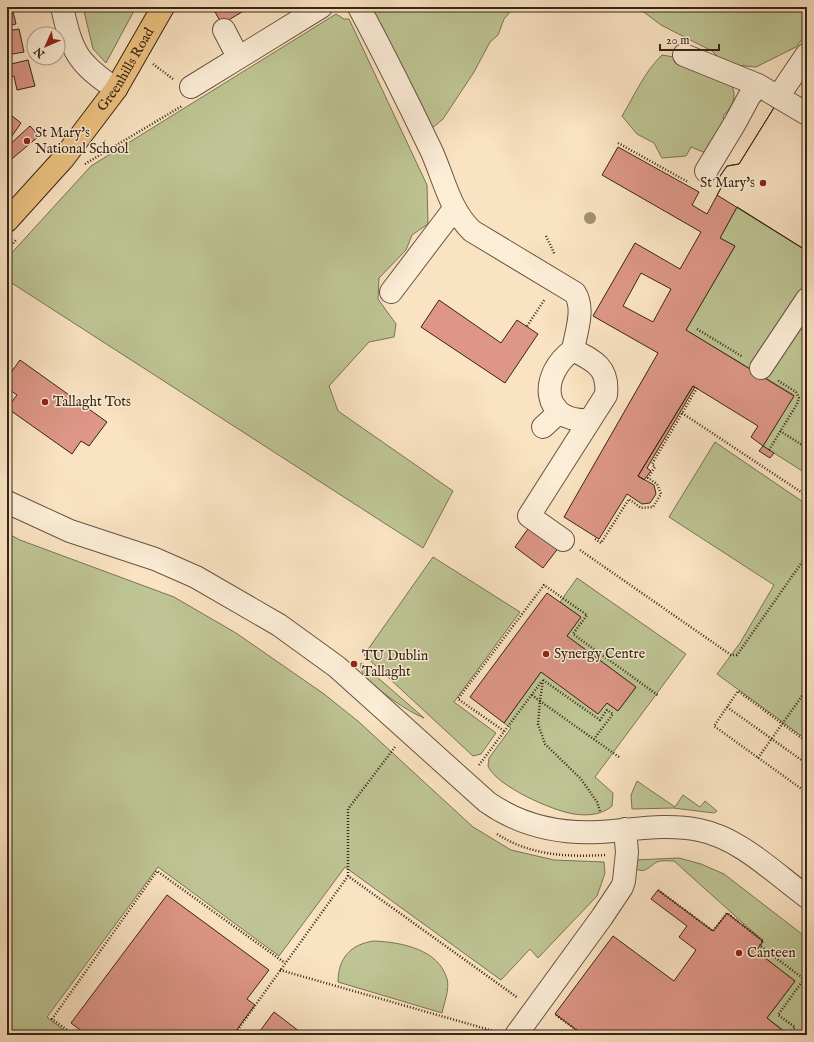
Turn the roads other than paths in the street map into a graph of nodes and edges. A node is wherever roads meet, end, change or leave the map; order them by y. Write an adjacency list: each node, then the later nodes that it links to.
1 (62, 7): 10 (street)
2 (163, 7): 10 (main road, Greenhills Road)
3 (320, 7): 8 (street)
4 (360, 7): 15 (street)
5 (224, 30): 8 (street)
6 (807, 54): 12 (street)
7 (684, 55): 9 (street)
8 (238, 57): 11 (street)
9 (758, 85): 12 (street); 14 (street)
10 (116, 89): 16 (main road, Greenhills Road)
11 (189, 95)
12 (778, 97): 13 (street)
13 (807, 114)
14 (697, 177)
15 (454, 209): 17 (street); 19 (street)
16 (7, 221)
17 (391, 292)
18 (807, 299): 20 (street)
19 (573, 350): 21 (street); 22 (street)
20 (761, 368)
21 (556, 408): 22 (street); 23 (street)
22 (590, 420): 25 (street)
23 (543, 427)
24 (7, 502): 26 (street)
25 (570, 544)
26 (625, 829): 27 (street); 28 (street)
27 (807, 897)
28 (508, 1034)

